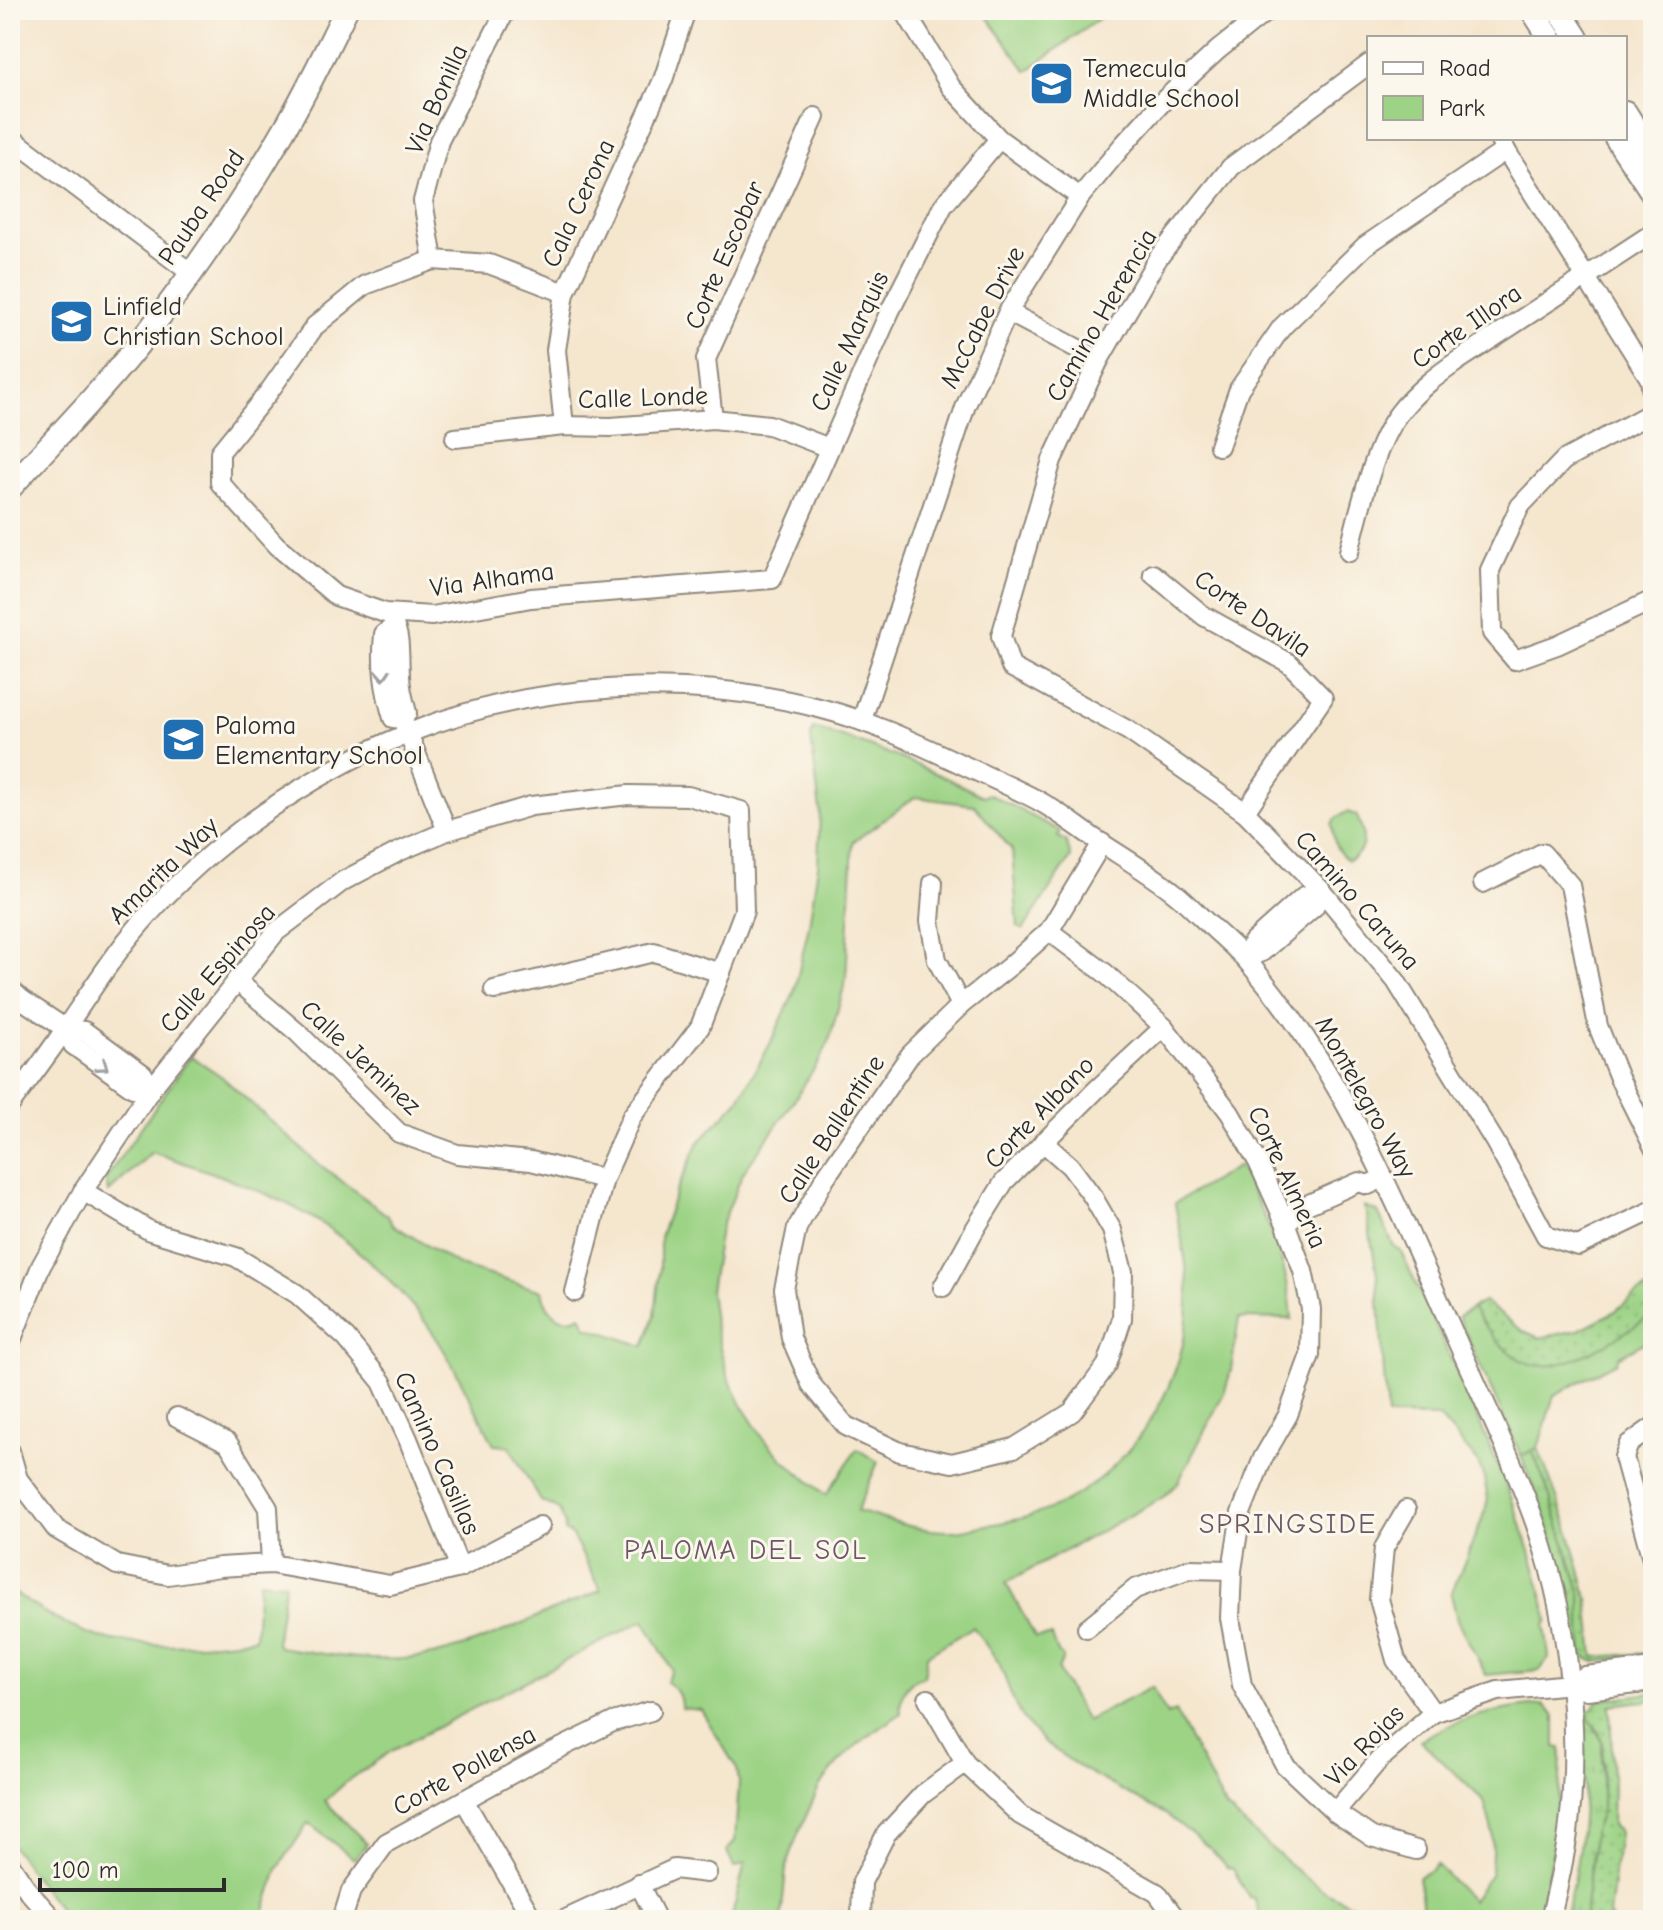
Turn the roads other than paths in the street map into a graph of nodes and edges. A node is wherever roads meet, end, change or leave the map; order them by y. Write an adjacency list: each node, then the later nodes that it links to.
1 (346, 10): 22 (main road, Pauba Road)
2 (506, 10): 21 (street, Via Bonilla)
3 (686, 10): 24 (street, Cala Cerona)
4 (904, 10): 14 (street)
5 (1268, 10): 19 (street, McCabe Drive)
6 (1532, 10): 8 (main road)
7 (1559, 10): 9 (main road)
8 (1549, 36)
9 (1576, 36)
10 (1367, 65): 26 (street, Camino Herencia)
11 (1627, 115): 17 (main road)
12 (815, 117): 29 (street, Corte Escobar)
13 (10, 137): 22 (street)
14 (999, 139): 19 (street); 33 (street, Calle Marquis)
15 (1617, 140): 18 (main road)
16 (1502, 144): 23 (street); 32 (street)
17 (1653, 156)
18 (1653, 194)
19 (1080, 197): 25 (street, McCabe Drive)
20 (1653, 233): 23 (street, Corte Illora)
21 (433, 260): 24 (street); 39 (street, Via Alhama)
22 (191, 273): 34 (main road, Pauba Road)
23 (1586, 275): 27 (street); 35 (street, Corte Illora)
24 (565, 293): 30 (street, Cala Cerona)
25 (1008, 312): 26 (street); 41 (street, McCabe Drive)
26 (1099, 360): 40 (street, Camino Herencia)
27 (1653, 399)
28 (1653, 412): 38 (street)
29 (713, 419): 30 (street, Calle Londe); 33 (street, Calle Londe)
30 (564, 426): 31 (street, Calle Londe)
31 (455, 438)
32 (1219, 446)
33 (829, 448): 37 (street, Calle Marquis)
34 (10, 488)
35 (1349, 552)
36 (1153, 574): 43 (street, Corte Davila)
37 (772, 579): 39 (street, Via Alhama)
38 (1653, 600)
39 (394, 620): 42 (street)
40 (1011, 667): 43 (street, Camino Caruna)
41 (862, 720): 42 (street, Montelegro Way); 45 (street, Montelegro Way)
42 (405, 726): 44 (street); 57 (street, Amarita Way)
43 (1245, 812): 48 (street, Camino Caruna)
44 (447, 831): 51 (street, Calle Espinosa); 52 (street, Calle Espinosa)
45 (1102, 843): 49 (street, Calle Ballentine); 50 (street, Montelegro Way)
46 (933, 883): 55 (street)
47 (1483, 883): 61 (street)
48 (1322, 891): 50 (street); 65 (street, Camino Caruna)
49 (1049, 931): 55 (street, Calle Ballentine); 56 (street, Corte Almeria)
50 (1245, 958): 63 (street, Montelegro Way)
51 (721, 973): 54 (street); 62 (street)
52 (236, 980): 58 (street, Calle Espinosa); 62 (street, Calle Jeminez)
53 (10, 989): 57 (street)
54 (494, 990)
55 (961, 1005): 60 (street, Calle Ballentine)
56 (1164, 1027): 60 (street, Corte Albano); 66 (street, Corte Almeria)
57 (66, 1029): 58 (street); 59 (street, Amarita Way)
58 (151, 1089): 64 (street, Calle Espinosa)
59 (10, 1105)
60 (1043, 1142): 67 (street, Corte Albano)
61 (1653, 1146)
62 (604, 1179): 68 (street)
63 (1375, 1181): 66 (street); 83 (street, Montelegro Way)
64 (83, 1191): 69 (street, Calle Espinosa); 78 (street, Camino Casillas)
65 (1653, 1210)
66 (1289, 1220): 79 (street, Corte Almeria)
67 (943, 1287)
68 (575, 1292)
69 (10, 1344)
70 (177, 1417): 77 (street)
71 (1653, 1427): 76 (street)
72 (10, 1451): 73 (street)
73 (13, 1482): 77 (street)
74 (1406, 1510): 86 (street)
75 (540, 1526): 78 (street)
76 (1653, 1563)
77 (271, 1564): 78 (street)
78 (460, 1568)
79 (1232, 1570): 80 (street); 89 (street, Corte Almeria)
80 (1087, 1628)
81 (1653, 1668): 83 (street)
82 (1653, 1682): 83 (street)
83 (1571, 1684): 86 (street, Via Rojas); 101 (street, Montelegro Way)
84 (928, 1699): 87 (street)
85 (651, 1711): 88 (street, Corte Pollensa)
86 (1433, 1713): 89 (street, Via Rojas)
87 (965, 1763): 99 (street); 100 (street)
88 (464, 1800): 95 (street, Corte Pollensa); 96 (street)
89 (1335, 1812): 90 (street, Corte Almeria)
90 (1416, 1850)
91 (10, 1864): 94 (street)
92 (707, 1873): 93 (street)
93 (639, 1884): 97 (street); 98 (street)
94 (54, 1920)
95 (342, 1920)
96 (533, 1920)
97 (564, 1920)
98 (657, 1920)
99 (861, 1920)
100 (1177, 1920)
101 (1550, 1920)

